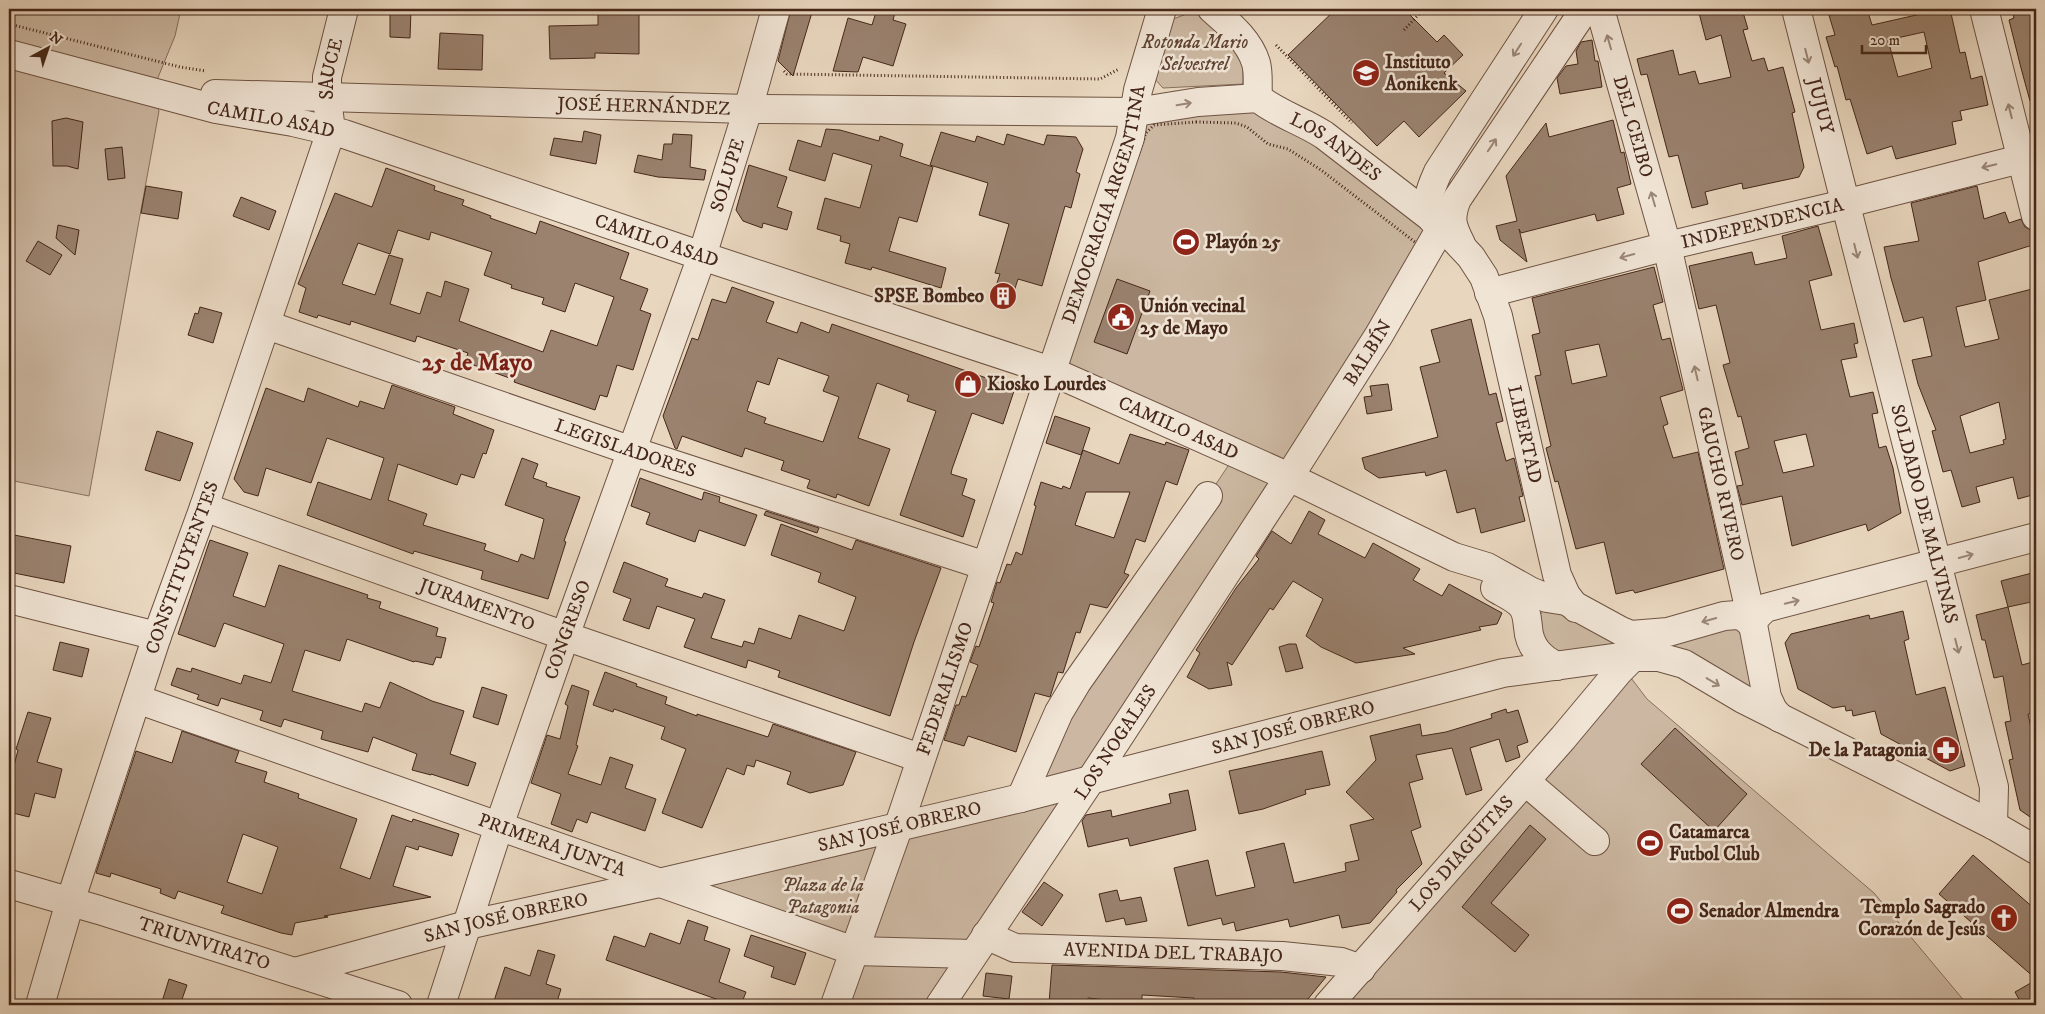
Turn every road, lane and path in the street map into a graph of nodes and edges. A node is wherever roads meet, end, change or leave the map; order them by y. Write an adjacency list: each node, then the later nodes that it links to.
1 (344, 9): 19 (street, SAUCE)
2 (776, 9): 21 (street, SOLUPE)
3 (1163, 9): 22 (street, DEMOCRACIA ARGENTINA)
4 (1424, 9): 12 (path)
5 (1544, 9): 26 (street, one-way to 26)
6 (1585, 9): 27 (street, one-way to 6)
7 (1600, 9): 31 (street, DEL CEIBO, one-way to 7)
8 (1796, 9): 28 (street, JUJUY, one-way to 28)
9 (1984, 9): 25 (street, one-way to 9)
10 (1223, 14): 20 (street)
11 (9, 24): 17 (path)
12 (1404, 30)
13 (1274, 42): 23 (path)
14 (9, 54): 18 (street, CAMILO ASAD)
15 (781, 68): 16 (path)
16 (1120, 68)
17 (207, 71)
18 (152, 92): 19 (street, JOSÉ HERNÁNDEZ); 24 (street, CAMILO ASAD)
19 (327, 98): 21 (street, JOSÉ HERNÁNDEZ); 24 (street, SAUCE)
20 (1258, 98): 22 (street, one-way to 20); 29 (street, LOS ANDES)
21 (748, 109): 22 (street, JOSÉ HERNÁNDEZ); 33 (street, SOLUPE)
22 (1136, 112): 36 (street, DEMOCRACIA ARGENTINA)
23 (1355, 126)
24 (331, 131): 33 (street, CAMILO ASAD); 35 (street, CONSTITUYENTES)
25 (2029, 156): 28 (street, INDEPENDENCIA, one-way to 28); 30 (street)
26 (1438, 172): 29 (street, BALBÍN); 29 (street)
27 (1464, 185): 29 (street); 32 (street)
28 (1844, 204): 31 (street, INDEPENDENCIA); 43 (street, SOLDADO DE MALVINAS, one-way to 43)
29 (1422, 209): 32 (street, LOS ANDES); 38 (street, BALBÍN)
30 (2036, 216)
31 (1667, 246): 34 (street, INDEPENDENCIA, one-way to 34); 47 (street, GAUCHO RIVERO, one-way to 31)
32 (1464, 250): 34 (street, LOS ANDES)
33 (702, 256): 36 (street, CAMILO ASAD); 37 (street, CONGRESO)
34 (1489, 292): 45 (street, LIBERTAD)
35 (267, 325): 37 (street, LEGISLADORES); 40 (street, CONSTITUYENTES)
36 (1058, 363): 36 (path); 38 (street, CAMILO ASAD); 44 (street, FEDERALISMO)
37 (632, 451): 44 (street, LEGISLADORES); 50 (street, CONGRESO)
38 (1289, 477): 42 (street, CAMILO ASAD); 58 (street, LOS NOGALES)
39 (1208, 496): 60 (street)
40 (204, 507): 49 (street, CONSTITUYENTES); 50 (street, JURAMENTO)
41 (2036, 537): 43 (street, one-way to 41)
42 (1454, 557): 45 (street); 48 (street)
43 (1936, 564): 47 (street, one-way to 43); 61 (street, SOLDADO DE MALVINAS, one-way to 61)
44 (986, 566): 57 (street, FEDERALISMO)
45 (1552, 586): 47 (street, LIBERTAD, one-way to 45); 48 (street)
46 (9, 599): 49 (street)
47 (1753, 625): 54 (street, GAUCHO RIVERO)
48 (1529, 627): 52 (street); 53 (street, SAN JOSÉ OBRERO)
49 (157, 636): 55 (street, CONSTITUYENTES)
50 (565, 636): 57 (street, JURAMENTO); 62 (street, CONGRESO)
51 (1633, 657): 52 (street, SAN JOSÉ OBRERO); 54 (street, SAN JOSÉ OBRERO, one-way to 54); 56 (street, LOS DIAGUITAS)
52 (1566, 665): 53 (street, SAN JOSÉ OBRERO); 56 (street)
53 (1503, 673): 58 (street, SAN JOSÉ OBRERO)
54 (1754, 693): 61 (street, GAUCHO RIVERO)
55 (137, 699): 62 (street, PRIMERA JUNTA); 68 (street, CONSTITUYENTES)
56 (1594, 700): 59 (street, LOS DIAGUITAS)
57 (920, 758): 63 (street, FEDERALISMO)
58 (1092, 778): 60 (street, SAN JOSÉ OBRERO); 70 (street, LOS NOGALES)
59 (1526, 781): 64 (street); 72 (street, LOS DIAGUITAS)
60 (1021, 798): 63 (street, SAN JOSÉ OBRERO)
61 (1992, 825): 65 (street)
62 (499, 826): 66 (street, PRIMERA JUNTA); 69 (street, CONGRESO)
63 (898, 828): 66 (street, SAN JOSÉ OBRERO); 71 (street, FEDERALISMO)
64 (1595, 841)
65 (2036, 850)
66 (659, 883): 69 (street, SAN JOSÉ OBRERO); 71 (street, PRIMERA JUNTA)
67 (9, 884): 68 (street, TRIUNVIRATO)
68 (70, 902): 73 (street, TRIUNVIRATO); 74 (street, CONSTITUYENTES)
69 (467, 925): 73 (street, SAN JOSÉ OBRERO); 76 (street, CONGRESO)
70 (980, 945): 71 (street, PRIMERA JUNTA); 72 (street, AVENIDA DEL TRABAJO); 78 (street, LOS NOGALES)
71 (854, 951): 77 (street, FEDERALISMO)
72 (1360, 968): 79 (street, LOS DIAGUITAS)
73 (295, 972): 75 (street, TRIUNVIRATO)
74 (40, 1005)
75 (398, 1005)
76 (441, 1005)
77 (835, 1005)
78 (940, 1005)
79 (1328, 1005)

